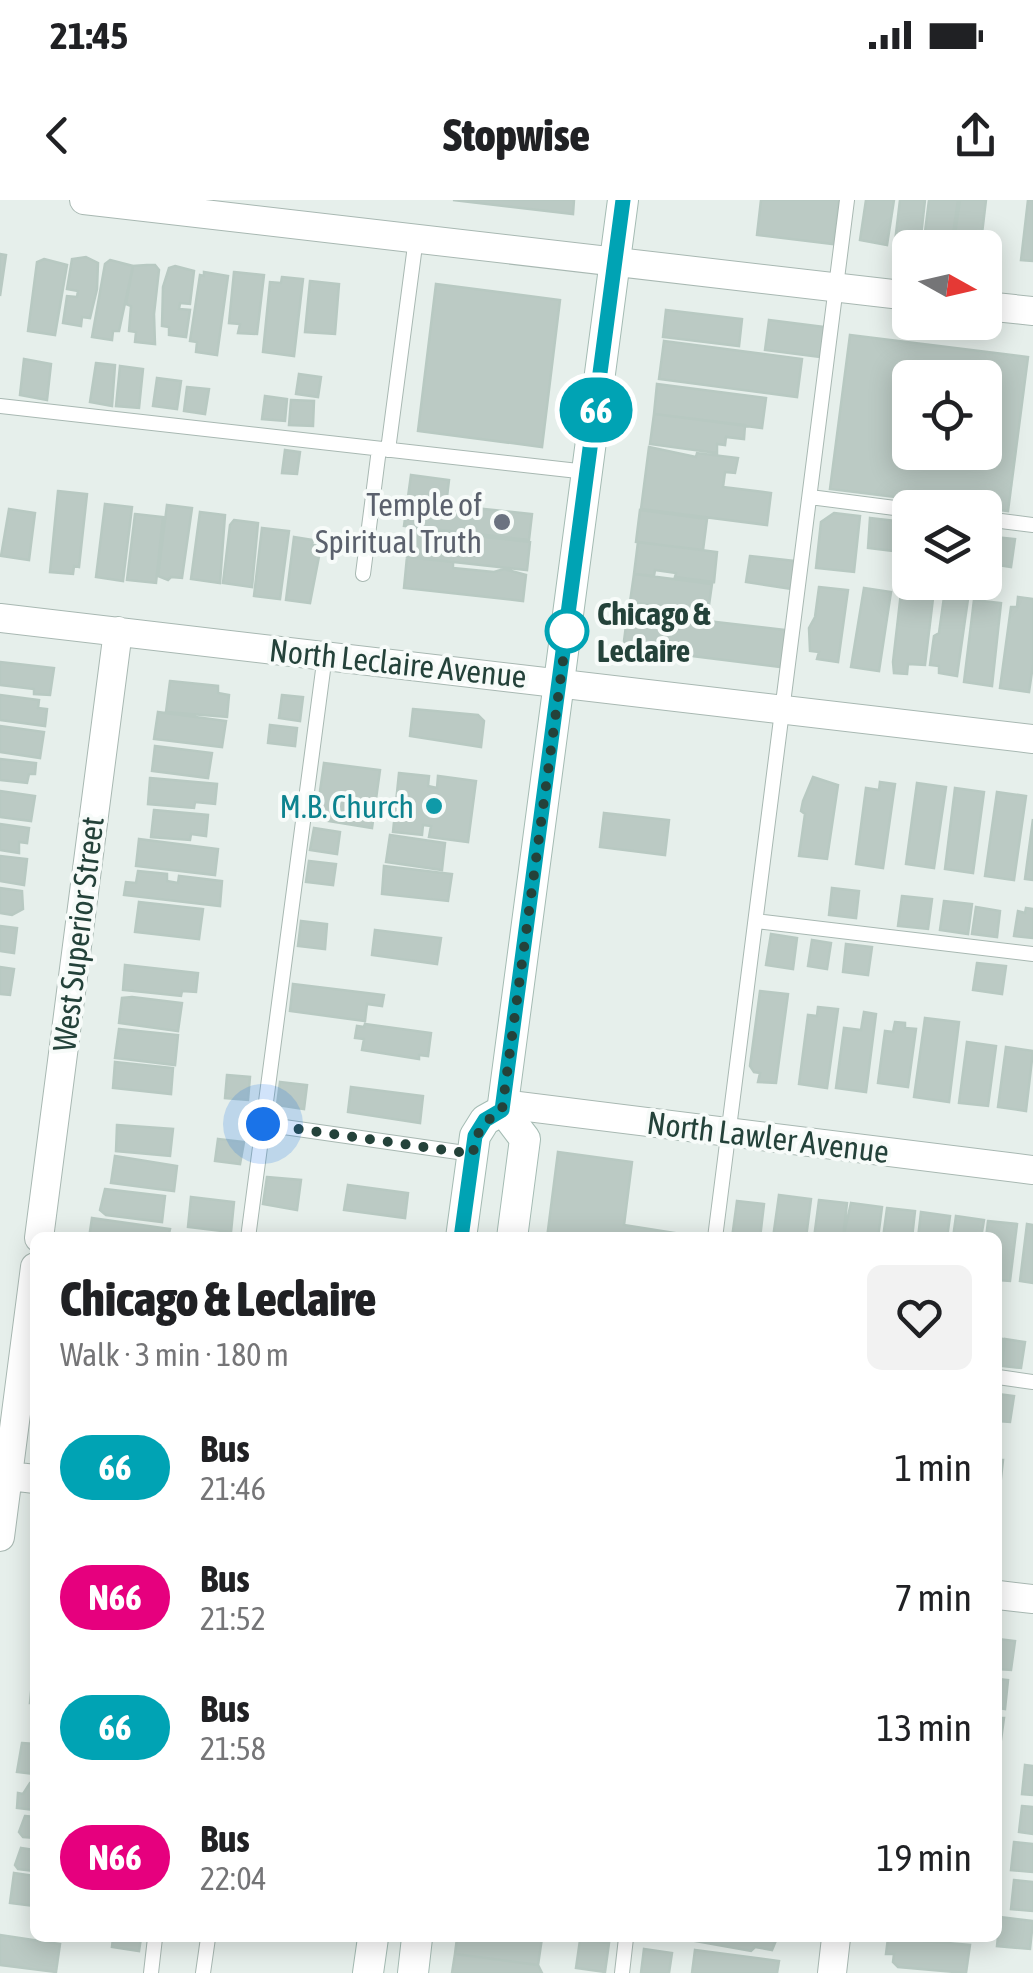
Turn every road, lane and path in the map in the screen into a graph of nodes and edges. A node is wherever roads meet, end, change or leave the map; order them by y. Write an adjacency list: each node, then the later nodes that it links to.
1 (84, 200): 4 (street)
2 (623, 200): 5 (main road)
3 (847, 200): 6 (lane)
4 (416, 238): 5 (street); 11 (lane)
5 (616, 260): 6 (street); 12 (main road)
6 (836, 287): 7 (street); 13 (lane)
7 (892, 294)
8 (1002, 308): 9 (street)
9 (1033, 312)
10 (0, 406): 11 (lane)
11 (384, 449): 12 (lane); 17 (lane)
12 (588, 472): 21 (main road)
13 (810, 497): 14 (lane); 22 (lane)
14 (892, 508)
15 (1002, 521): 16 (lane)
16 (1033, 525)
17 (363, 574)
18 (0, 618): 19 (street, North Leclaire Avenue)
19 (118, 631): 20 (street, North Leclaire Avenue); 31 (street, West Superior Street)
20 (325, 654): 21 (street, North Leclaire Avenue); 27 (lane)
21 (560, 681): 22 (street, North Leclaire Avenue); 26 (main road)
22 (783, 708): 23 (street, North Leclaire Avenue); 24 (lane)
23 (1033, 739)
24 (756, 920): 25 (lane); 28 (lane)
25 (1033, 954)
26 (503, 1107): 28 (street, North Lawler Avenue); 29 (main road); 34 (main road)
27 (263, 1124): 29 (lane); 32 (lane)
28 (729, 1132): 30 (street, North Lawler Avenue); 35 (lane)
29 (473, 1154): 33 (main road)
30 (1033, 1170)
31 (40, 1232)
32 (249, 1232)
33 (462, 1232)
34 (513, 1232)
35 (717, 1232)
36 (30, 1317): 39 (street)
37 (1002, 1378): 38 (lane)
38 (1033, 1382)
39 (14, 1477): 40 (street)
40 (0, 1537)
41 (1002, 1596): 42 (street)
42 (1033, 1600)
43 (155, 1942): 49 (lane)
44 (207, 1942): 50 (lane)
45 (372, 1942): 51 (main road)
46 (417, 1942): 52 (main road)
47 (626, 1942): 53 (lane)
48 (836, 1942): 54 (street)
49 (151, 1973)
50 (203, 1973)
51 (368, 1973)
52 (413, 1973)
53 (622, 1973)
54 (832, 1973)

